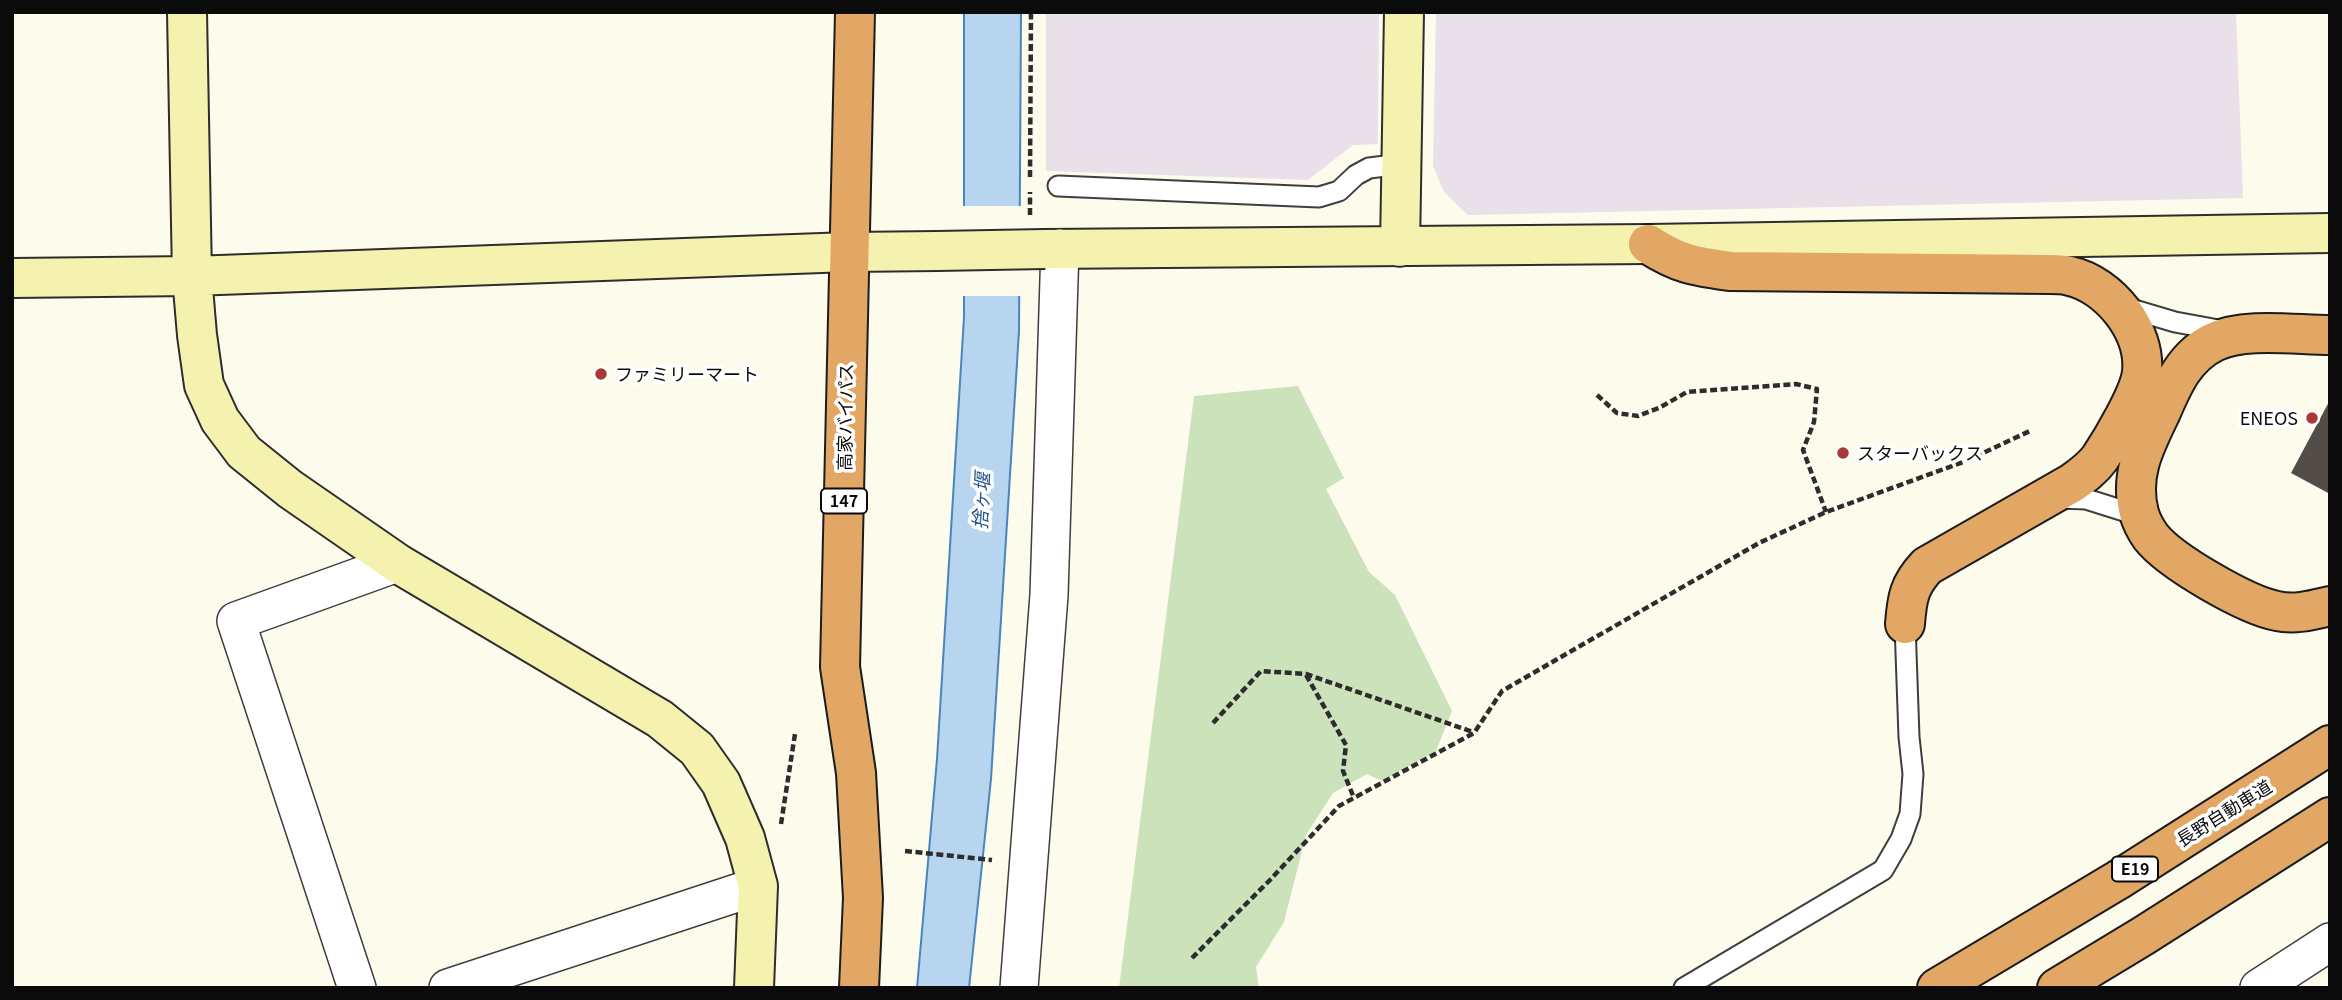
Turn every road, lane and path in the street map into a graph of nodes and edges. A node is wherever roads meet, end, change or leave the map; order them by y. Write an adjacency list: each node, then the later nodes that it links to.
1 (187, 12): 11 (street)
2 (855, 12): 10 (highway, 高家バイパス / 147)
3 (1404, 12): 4 (street)
4 (1402, 164): 5 (lane); 8 (street)
5 (1058, 186)
6 (2330, 233): 7 (street)
7 (1648, 244): 8 (street); 13 (highway)
8 (1400, 247): 9 (street)
9 (1053, 248): 10 (street, bridge); 41 (street)
10 (849, 252): 11 (street); 40 (highway, 高家バイパス / 147)
11 (192, 276): 12 (street); 21 (street)
12 (12, 278)
13 (2116, 304): 14 (lane); 18 (highway)
14 (2239, 334): 15 (highway); 20 (highway)
15 (2330, 335)
16 (1597, 395): 19 (path)
17 (2032, 430): 19 (path)
18 (2043, 499): 20 (lane); 23 (highway)
19 (1826, 512): 26 (path)
20 (2140, 516): 22 (highway)
21 (397, 563): 34 (street); 37 (street)
22 (2330, 606)
23 (1905, 624): 42 (lane)
24 (1306, 674): 25 (path); 26 (path); 29 (path)
25 (1213, 723)
26 (1474, 733): 29 (path)
27 (795, 734): 31 (path)
28 (2330, 745): 43 (highway, 長野自動車道 / E19)
29 (1354, 798): 36 (path)
30 (2330, 817): 44 (highway)
31 (781, 824)
32 (905, 851): 33 (path)
33 (992, 860)
34 (758, 886): 38 (street); 39 (street)
35 (2330, 942): 45 (street)
36 (1192, 958)
37 (358, 988)
38 (448, 988)
39 (754, 988)
40 (859, 988)
41 (1019, 988)
42 (1684, 988)
43 (1937, 988)
44 (2057, 988)
45 (2259, 988)

